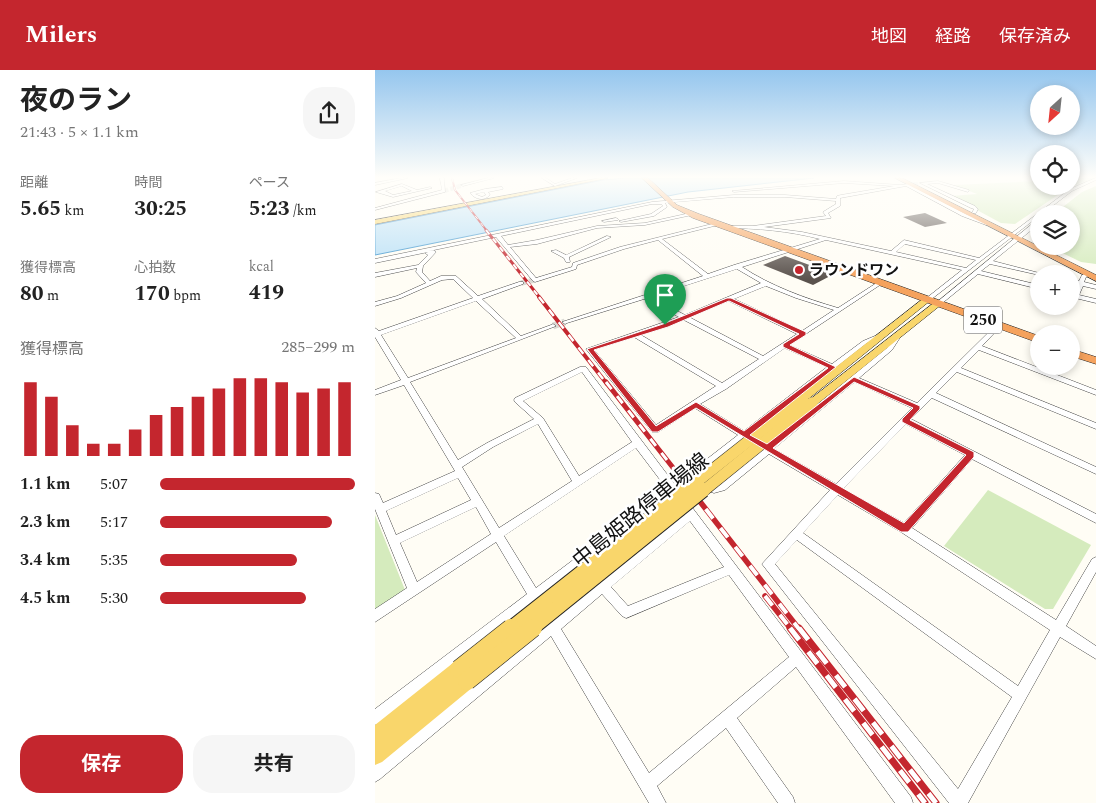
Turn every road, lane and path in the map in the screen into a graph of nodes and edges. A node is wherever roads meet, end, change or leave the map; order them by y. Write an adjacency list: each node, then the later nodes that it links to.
1 (425, 212): 13 (main road)
2 (607, 212): 19 (street)
3 (616, 212): 10 (street)
4 (656, 212): 12 (street)
5 (687, 212): 11 (highway, 250)
6 (826, 212): 18 (street)
7 (967, 212): 21 (highway)
8 (973, 212): 21 (highway)
9 (1046, 212): 21 (street)
10 (607, 214): 12 (street); 14 (street)
11 (690, 214): 15 (street); 16 (highway, 250)
12 (617, 221): 15 (street)
13 (375, 222)
14 (567, 222): 19 (street); 20 (street)
15 (604, 224): 20 (street); 26 (street)
16 (720, 225): 18 (street); 24 (street); 28 (highway, 250)
17 (1030, 226): 21 (street)
18 (753, 227): 23 (street)
19 (536, 228): 22 (street)
20 (577, 233): 27 (street)
21 (1016, 235): 25 (highway); 33 (street); 36 (street); 43 (highway)
22 (498, 236): 27 (street); 34 (street)
23 (827, 238): 28 (street); 30 (street)
24 (659, 239): 26 (street); 45 (street)
25 (1030, 240)
26 (616, 243): 32 (street); 37 (street)
27 (507, 246): 37 (street)
28 (788, 250): 39 (street); 50 (highway, 250)
29 (555, 251): 32 (street)
30 (893, 252): 33 (street); 40 (street)
31 (1059, 255): 43 (highway)
32 (565, 257): 37 (street)
33 (978, 259): 40 (street)
34 (384, 260): 35 (street); 38 (street)
35 (375, 262)
36 (990, 262): 41 (street); 42 (street)
37 (575, 264)
38 (420, 266): 44 (street); 46 (street)
39 (736, 266): 45 (street); 49 (street)
40 (965, 269): 57 (street)
41 (977, 272): 51 (street); 60 (street)
42 (1030, 272)
43 (1094, 273): 48 (street)
44 (375, 275)
45 (706, 275): 53 (street)
46 (429, 283): 55 (street); 59 (street)
47 (521, 283): 55 (street)
48 (1080, 283): 52 (street)
49 (765, 284): 56 (street); 61 (street)
50 (880, 284): 57 (highway, 250); 61 (street)
51 (1030, 285)
52 (1096, 287)
53 (644, 296): 62 (street); 63 (street)
54 (1080, 297): 58 (street)
55 (478, 299): 66 (street); 72 (street)
56 (729, 299): 62 (street); 68 (street)
57 (927, 300): 60 (highway, 250); 67 (main road, 中島姫路停車場線)
58 (1096, 301)
59 (375, 304)
60 (938, 304): 65 (highway, 250); 70 (main road, 中島姫路停車場線)
61 (839, 310): 68 (street)
62 (683, 317): 69 (street); 76 (street)
63 (565, 322)
64 (553, 326): 72 (street)
65 (998, 326): 71 (highway, 250); 74 (street)
66 (376, 333): 81 (street)
67 (885, 333): 78 (street); 86 (main road, 中島姫路停車場線)
68 (803, 334): 73 (street)
69 (636, 335): 82 (street); 87 (street)
70 (898, 336): 80 (street); 86 (main road, 中島姫路停車場線)
71 (1030, 337)
72 (519, 338): 81 (street)
73 (785, 346): 76 (street); 78 (street)
74 (978, 347): 79 (street); 84 (street)
75 (1080, 355): 77 (highway)
76 (764, 359): 82 (street)
77 (1096, 361)
78 (833, 367): 92 (street)
79 (957, 369): 85 (street); 91 (street)
80 (854, 379): 88 (street); 94 (street)
81 (406, 381): 83 (street); 96 (street)
82 (723, 387): 87 (street)
83 (375, 393)
84 (1096, 393)
85 (931, 394): 88 (street); 97 (street)
86 (807, 401): 120 (main road, 中島姫路停車場線, bridge)
87 (696, 404): 92 (street)
88 (917, 407): 90 (street)
89 (540, 420): 93 (street); 96 (street); 98 (street)
90 (905, 420): 95 (street); 99 (street)
91 (1096, 426)
92 (744, 435): 94 (street); 94 (street)
93 (637, 442): 98 (street); 100 (street)
94 (767, 448): 99 (street)
95 (971, 454): 105 (street); 106 (street)
96 (458, 470): 102 (street); 103 (street)
97 (1096, 470)
98 (578, 482): 108 (street)
99 (838, 488): 106 (street); 107 (street)
100 (672, 490): 104 (street); 114 (street)
101 (375, 497): 103 (street)
102 (477, 502): 108 (street); 109 (street)
103 (380, 509): 109 (street)
104 (691, 514): 110 (street); 112 (street)
105 (1096, 519)
106 (905, 529): 117 (street)
107 (796, 533): 121 (street); 131 (street)
108 (497, 535): 113 (street); 114 (street)
109 (393, 541): 113 (street)
110 (730, 570): 112 (street); 119 (street)
111 (1094, 570): 117 (street)
112 (602, 586): 116 (street)
113 (414, 590): 115 (street)
114 (535, 596): 116 (street); 123 (street)
115 (375, 616)
116 (554, 627): 126 (street); 127 (street)
117 (1057, 628): 118 (street); 121 (street)
118 (1096, 653)
119 (797, 658): 122 (street); 130 (street)
120 (463, 675): 124 (main road, 中島姫路停車場線); 125 (main road, 中島姫路停車場線)
121 (1020, 695): 131 (street)
122 (727, 716): 127 (street); 129 (street)
123 (375, 718)
124 (375, 737)
125 (375, 756)
126 (375, 774)
127 (648, 784): 128 (street)
128 (658, 803)
129 (787, 803)
130 (905, 803)
131 (959, 803)

